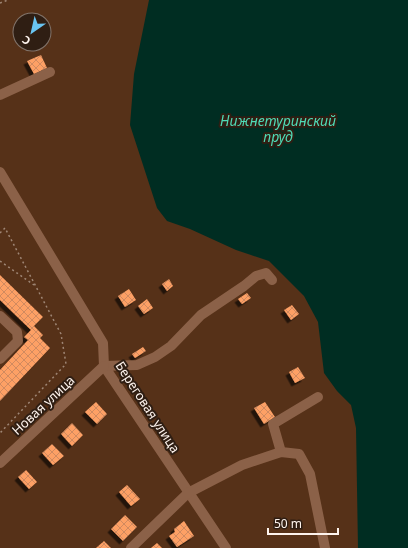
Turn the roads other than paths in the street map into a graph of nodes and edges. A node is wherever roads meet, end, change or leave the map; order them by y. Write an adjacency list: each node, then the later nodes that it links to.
1 (50, 72): 2 (street)
2 (0, 95)
3 (0, 172): 7 (street, Береговая улица)
4 (272, 280): 7 (street)
5 (0, 316): 6 (street)
6 (0, 359)
7 (104, 366): 10 (street, Новая улица); 11 (street, Береговая улица)
8 (318, 398): 9 (street)
9 (282, 452): 11 (street); 14 (street)
10 (0, 463)
11 (188, 493): 12 (street); 13 (street, Береговая улица)
12 (131, 548)
13 (226, 548)
14 (325, 548)

